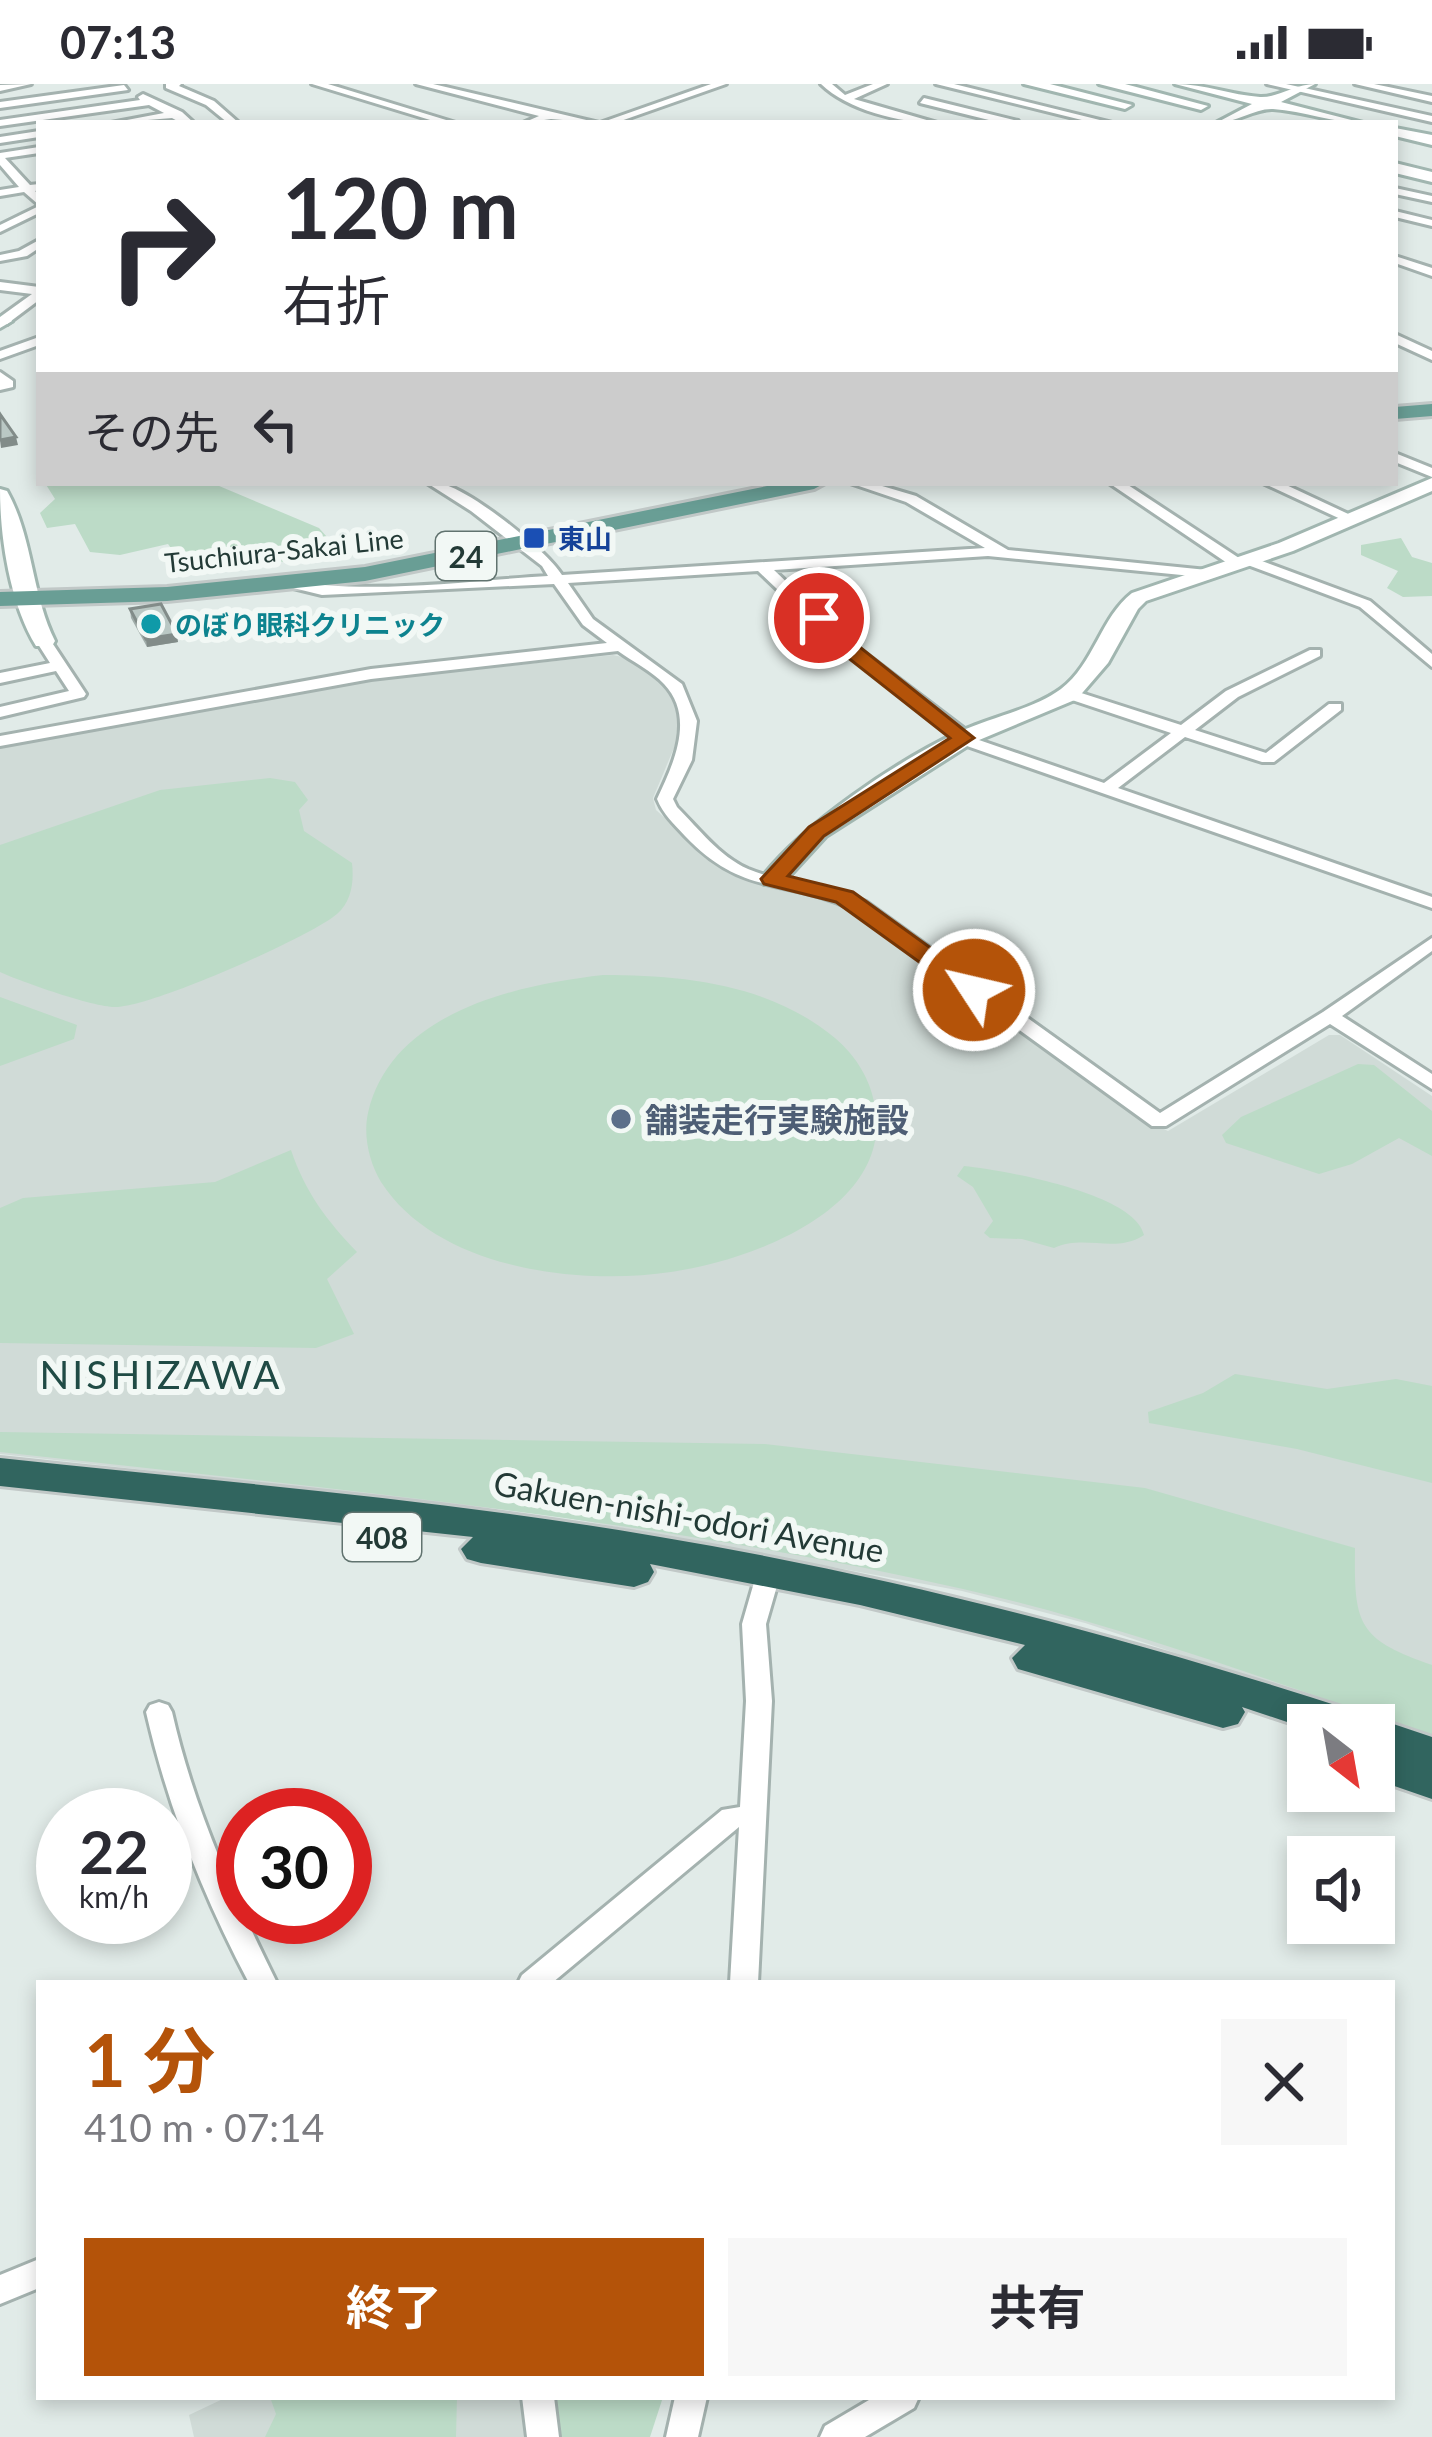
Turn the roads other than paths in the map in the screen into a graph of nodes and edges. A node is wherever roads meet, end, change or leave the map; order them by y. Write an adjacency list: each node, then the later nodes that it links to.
1 (26, 84): 17 (street)
2 (176, 84): 35 (street)
3 (317, 84): 18 (street)
4 (346, 84): 18 (street)
5 (421, 84): 19 (street)
6 (721, 84): 39 (street)
7 (826, 84): 21 (street)
8 (882, 84): 21 (street)
9 (941, 84): 15 (street)
10 (1030, 84): 20 (street)
11 (1181, 84): 25 (street)
12 (1272, 84): 16 (street)
13 (1360, 84): 22 (street)
14 (119, 86): 23 (street); 26 (street)
15 (964, 86): 24 (street); 30 (street)
16 (1303, 87): 25 (street); 48 (street)
17 (0, 88)
18 (331, 88): 27 (street)
19 (438, 89): 27 (street); 32 (street)
20 (1104, 92): 30 (street); 31 (street); 44 (street)
21 (844, 99): 28 (street)
22 (1432, 99)
23 (153, 101): 29 (street); 49 (street)
24 (924, 101): 28 (street); 41 (street)
25 (1267, 103): 31 (street); 47 (street)
26 (0, 105)
27 (388, 105): 36 (street)
28 (898, 112): 40 (street)
29 (179, 114): 33 (street); 34 (street)
30 (1068, 114): 42 (street); 43 (street)
31 (1241, 115): 45 (street); 46 (street)
32 (550, 116): 37 (street); 38 (street)
33 (137, 120)
34 (186, 120)
35 (230, 120)
36 (440, 120)
37 (537, 120)
38 (575, 120)
39 (614, 120)
40 (923, 120)
41 (1002, 120)
42 (1054, 120)
43 (1094, 120)
44 (1192, 120)
45 (1230, 120)
46 (1264, 120)
47 (1343, 120)
48 (1432, 122): 51 (street)
49 (0, 123)
50 (36, 134): 52 (street)
51 (1403, 134): 53 (street)
52 (0, 140)
53 (1432, 140)
54 (36, 151): 56 (street)
55 (1398, 151): 57 (street)
56 (0, 158): 59 (street)
57 (1432, 158)
58 (1398, 169): 60 (street)
59 (13, 172): 61 (street)
60 (1432, 177)
61 (33, 188): 63 (street)
62 (1398, 191): 64 (street)
63 (0, 193)
64 (1432, 200)
65 (36, 208): 68 (street)
66 (0, 214): 68 (street)
67 (1398, 215): 69 (street)
68 (25, 219): 70 (street)
69 (1432, 224)
70 (0, 229)
71 (36, 245): 72 (street)
72 (23, 254): 73 (street); 75 (street)
73 (0, 258)
74 (1398, 260): 76 (street)
75 (0, 272)
76 (1432, 272)
77 (0, 286): 78 (street)
78 (36, 292)
79 (36, 294): 80 (street)
80 (2, 322): 81 (street)
81 (36, 328)
82 (1398, 339): 85 (street)
83 (36, 342): 84 (street)
84 (0, 355)
85 (1432, 356)
86 (1432, 410): 87 (main road)
87 (1398, 413)
88 (1398, 458): 89 (street)
89 (1432, 473)
90 (1432, 484): 97 (street)
91 (440, 486): 98 (street)
92 (800, 486): 98 (main road, Tsuchiura-Sakai Line / 24)
93 (866, 486): 99 (street)
94 (1120, 486): 100 (street)
95 (1277, 486): 97 (street)
96 (0, 495): 105 (street)
97 (1352, 519): 100 (street)
98 (524, 544): 103 (street); 104 (main road, Tsuchiura-Sakai Line / 24)
99 (1003, 552): 101 (street); 102 (street)
100 (1243, 562): 102 (street); 109 (street)
101 (762, 567): 103 (street); 116 (street)
102 (1202, 573): 112 (street)
103 (564, 580): 104 (street); 107 (street)
104 (284, 584): 105 (main road, Tsuchiura-Sakai Line / 24)
105 (12, 598): 106 (street)
106 (44, 641): 110 (street)
107 (622, 646): 117 (street); 119 (street)
108 (1315, 653): 115 (street)
109 (1432, 662)
110 (58, 666): 111 (street); 114 (street)
111 (0, 678)
112 (1069, 694): 115 (street); 116 (street)
113 (1335, 707): 115 (street)
114 (0, 712)
115 (1183, 731): 118 (street)
116 (964, 738): 118 (street); 119 (street)
117 (0, 741)
118 (1104, 790): 120 (street)
119 (772, 879): 122 (street)
120 (1432, 903)
121 (1432, 944): 122 (street)
122 (1330, 1016): 123 (street)
123 (1432, 1083)
124 (0, 1472): 126 (highway, Gakuen-nishi-odori Avenue / 408)
125 (0, 1495): 126 (highway, Gakuen-nishi-odori Avenue / 408)
126 (765, 1583): 127 (highway, Gakuen-nishi-odori Avenue / 408); 129 (highway, Gakuen-nishi-odori Avenue / 408); 134 (street)
127 (1287, 1706)
128 (159, 1712): 135 (street)
129 (1287, 1732)
130 (1395, 1741): 131 (highway)
131 (1432, 1754)
132 (1395, 1769): 133 (highway)
133 (1432, 1782)
134 (750, 1817): 136 (street); 137 (street)
135 (261, 1980)
136 (536, 1980)
137 (744, 1980)
138 (36, 2274): 139 (street)
139 (0, 2290)
140 (538, 2400): 143 (street)
141 (690, 2400): 144 (street)
142 (898, 2400): 145 (street)
143 (543, 2437)
144 (682, 2437)
145 (836, 2437)

